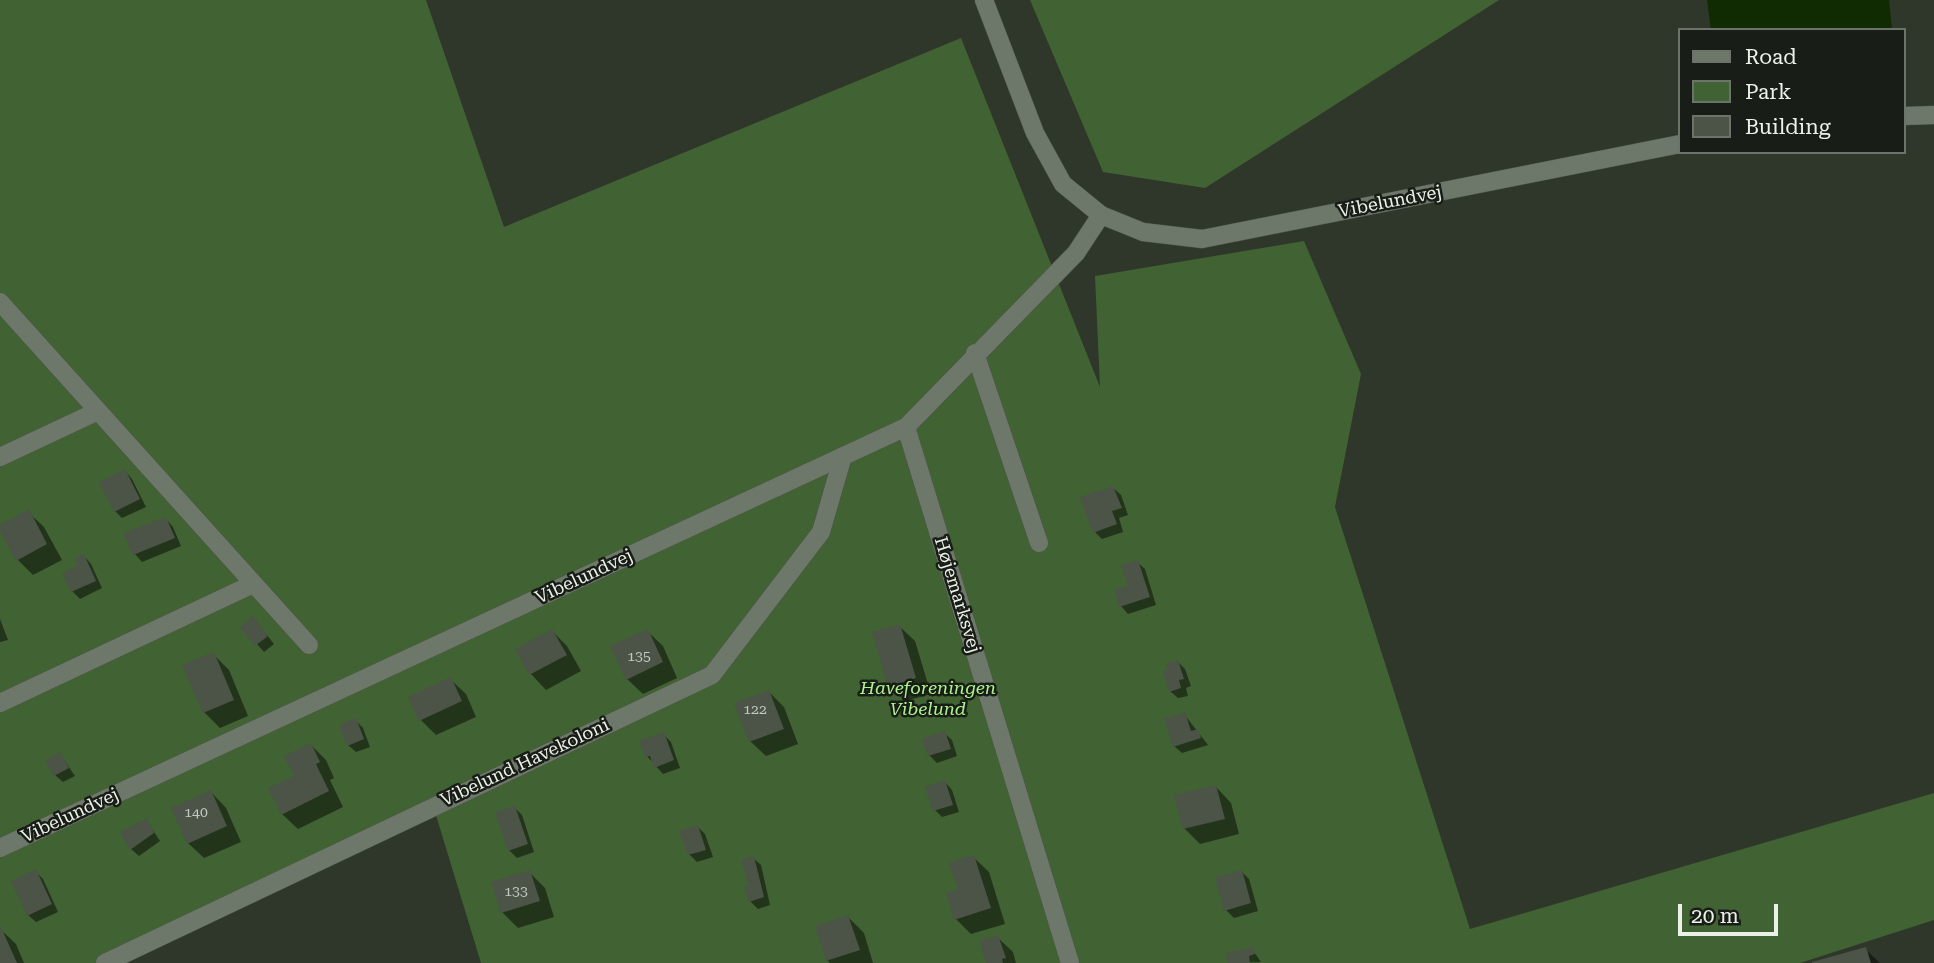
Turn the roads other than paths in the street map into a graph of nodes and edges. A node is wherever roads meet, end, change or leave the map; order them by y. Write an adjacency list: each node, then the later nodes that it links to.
1 (984, 0): 5 (street, Vibelundvej)
2 (1906, 116): 3 (street)
3 (1934, 116)
4 (1678, 144): 5 (street, Vibelundvej)
5 (1101, 215): 7 (street, Vibelundvej)
6 (0, 302): 8 (street)
7 (975, 353): 9 (street, Vibelundvej); 12 (street)
8 (98, 411): 11 (street); 13 (street)
9 (906, 427): 10 (street, Vibelundvej); 18 (street, Højemarksvej)
10 (843, 456): 16 (street, Vibelundvej); 17 (street, Vibelund Havekoloni)
11 (0, 457)
12 (1039, 543)
13 (253, 584): 14 (street); 15 (street)
14 (309, 645)
15 (0, 703)
16 (0, 848)
17 (105, 963)
18 (1069, 963)

